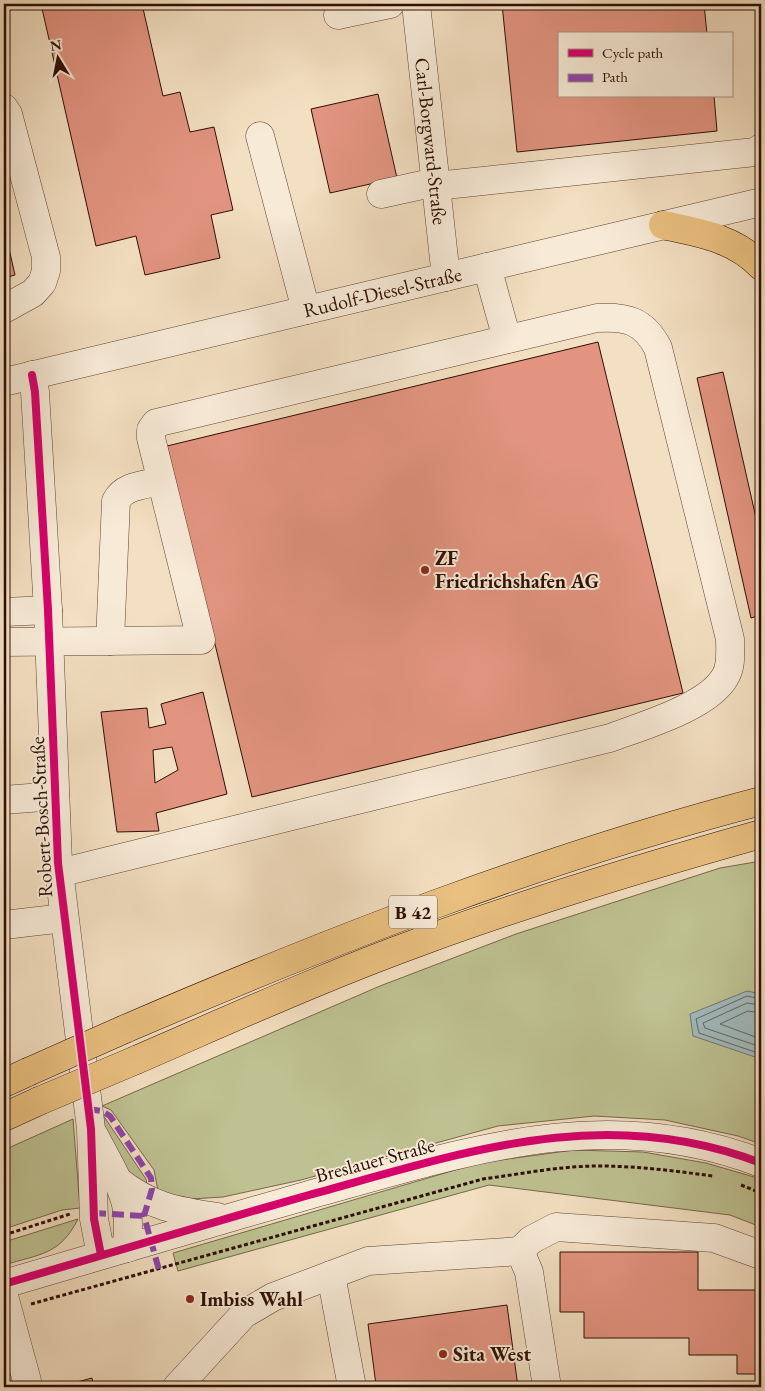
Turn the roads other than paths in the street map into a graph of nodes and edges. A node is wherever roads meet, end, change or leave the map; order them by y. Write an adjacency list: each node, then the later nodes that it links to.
1 (390, 4): 3 (street)
2 (416, 4): 7 (street, Carl-Borgward-Straße)
3 (338, 15)
4 (4, 108): 14 (street)
5 (260, 136): 15 (street)
6 (761, 148): 7 (street)
7 (436, 184): 8 (street); 13 (street, Carl-Borgward-Straße)
8 (381, 194)
9 (761, 202): 10 (street, Rudolf-Diesel-Straße)
10 (663, 225): 11 (highway); 12 (street, Rudolf-Diesel-Straße)
11 (761, 266)
12 (487, 267): 13 (street, Rudolf-Diesel-Straße); 16 (street)
13 (446, 276): 15 (street, Rudolf-Diesel-Straße)
14 (4, 309)
15 (306, 310): 17 (street, Rudolf-Diesel-Straße)
16 (506, 339): 19 (street); 33 (street)
17 (32, 375): 18 (street, Rudolf-Diesel-Straße); 20 (street, Robert-Bosch-Straße)
18 (4, 382)
19 (162, 481): 22 (street); 22 (street)
20 (48, 610): 21 (street); 23 (street, Robert-Bosch-Straße)
21 (4, 612)
22 (110, 641): 23 (street)
23 (49, 642): 24 (street); 26 (street, Robert-Bosch-Straße)
24 (8, 648)
25 (761, 782): 29 (highway)
26 (55, 796): 27 (street); 33 (street, Robert-Bosch-Straße)
27 (4, 800)
28 (761, 801): 29 (highway, B 42)
29 (708, 815): 36 (highway, B 42, bridge)
30 (761, 834): 31 (highway, B 42)
31 (714, 847): 32 (highway); 37 (highway, B 42, bridge)
32 (761, 847)
33 (59, 873): 34 (street, Robert-Bosch-Straße)
34 (64, 918): 35 (street); 38 (street, Robert-Bosch-Straße)
35 (4, 925)
36 (4, 1083)
37 (4, 1117)
38 (91, 1129): 40 (street, Robert-Bosch-Straße); 45 (street, Robert-Bosch-Straße)
39 (761, 1163): 41 (street, Breslauer Straße)
40 (118, 1181): 41 (street); 42 (street, Robert-Bosch-Straße)
41 (227, 1218): 42 (street, Breslauer Straße)
42 (128, 1248): 45 (street, Breslauer Straße)
43 (520, 1251): 44 (street); 46 (street); 52 (street)
44 (761, 1255)
45 (100, 1256): 47 (street, Breslauer Straße)
46 (331, 1275): 50 (street); 51 (street)
47 (4, 1284)
48 (6, 1303): 49 (street)
49 (27, 1381)
50 (177, 1387)
51 (352, 1387)
52 (547, 1387)

